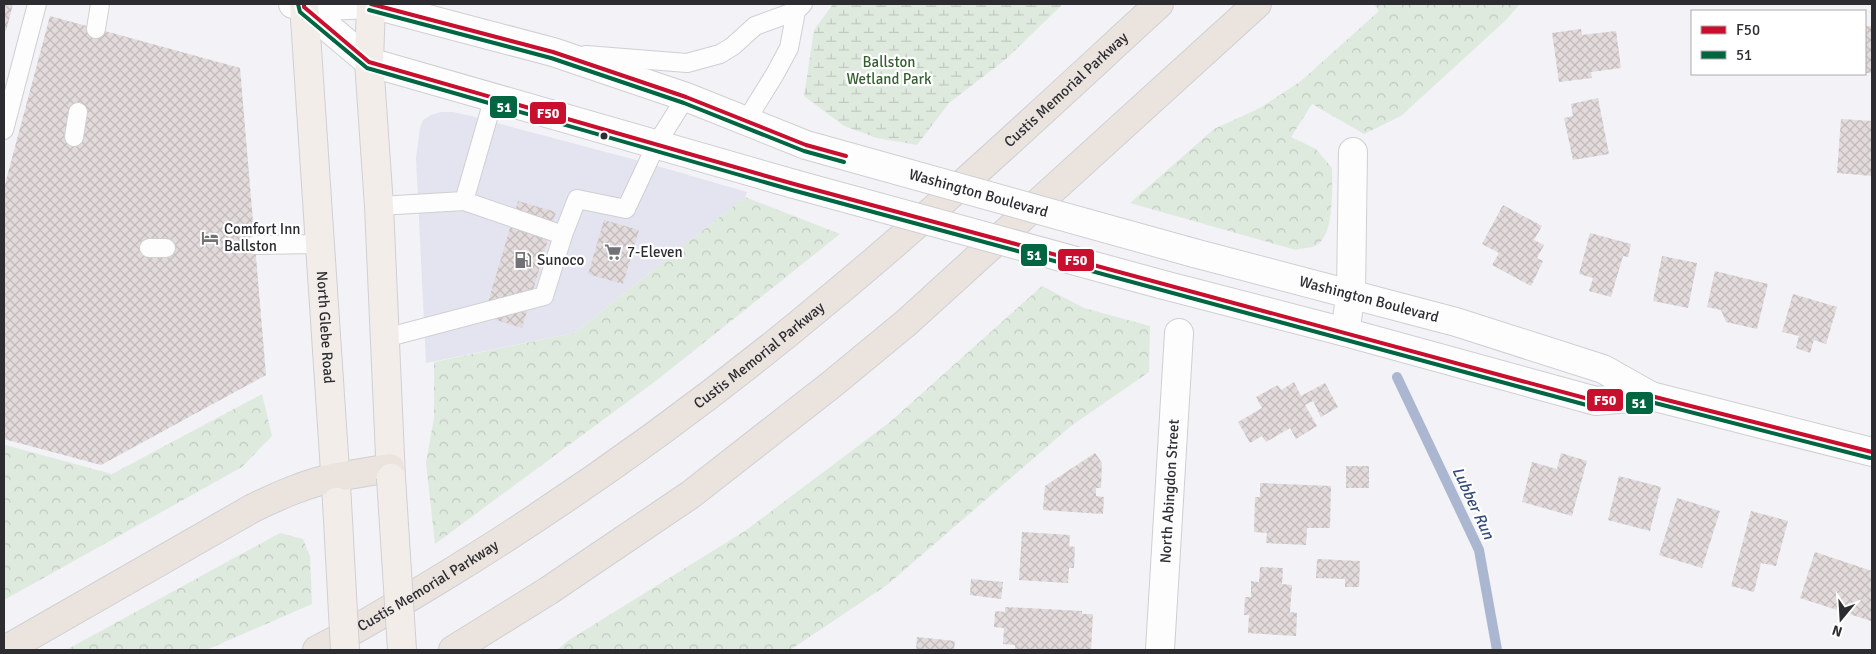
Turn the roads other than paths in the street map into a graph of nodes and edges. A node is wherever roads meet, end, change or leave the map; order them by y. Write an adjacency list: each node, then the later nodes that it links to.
1 (37, 4): 15 (lane)
2 (100, 4): 8 (lane)
3 (371, 4): 6 (main road, Washington Boulevard); 9 (main road, Washington Boulevard); 10 (main road)
4 (1159, 4): 33 (highway, Custis Memorial Parkway)
5 (1257, 4): 36 (highway)
6 (300, 5): 10 (main road, Washington Boulevard); 22 (main road, North Glebe Road)
7 (799, 8): 9 (lane); 14 (lane)
8 (96, 28)
9 (553, 52): 12 (main road, Washington Boulevard)
10 (369, 62): 11 (main road, Washington Boulevard); 20 (main road)
11 (494, 97): 17 (main road, Washington Boulevard); 19 (lane)
12 (686, 97): 14 (main road, Washington Boulevard); 17 (lane)
13 (78, 112): 16 (lane)
14 (746, 121): 24 (main road, Washington Boulevard, bridge)
15 (4, 130)
16 (74, 137)
17 (657, 143): 21 (lane); 25 (main road, Washington Boulevard, bridge)
18 (1352, 152): 24 (main road)
19 (464, 200): 20 (lane); 21 (lane)
20 (378, 206): 27 (main road)
21 (563, 235): 27 (lane)
22 (319, 244): 23 (lane); 31 (main road, North Glebe Road)
23 (256, 245)
24 (1351, 293): 25 (main road); 28 (main road, Washington Boulevard)
25 (1344, 332): 28 (main road, Washington Boulevard)
26 (1179, 333): 37 (main road, North Abingdon Street)
27 (385, 338): 30 (main road)
28 (1651, 396): 29 (main road, Washington Boulevard)
29 (1872, 452)
30 (391, 473): 31 (highway); 35 (main road, bridge)
31 (336, 490): 32 (highway); 34 (main road, North Glebe Road, bridge)
32 (5, 650)
33 (317, 650)
34 (345, 650)
35 (402, 650)
36 (453, 650)
37 (1160, 650)

